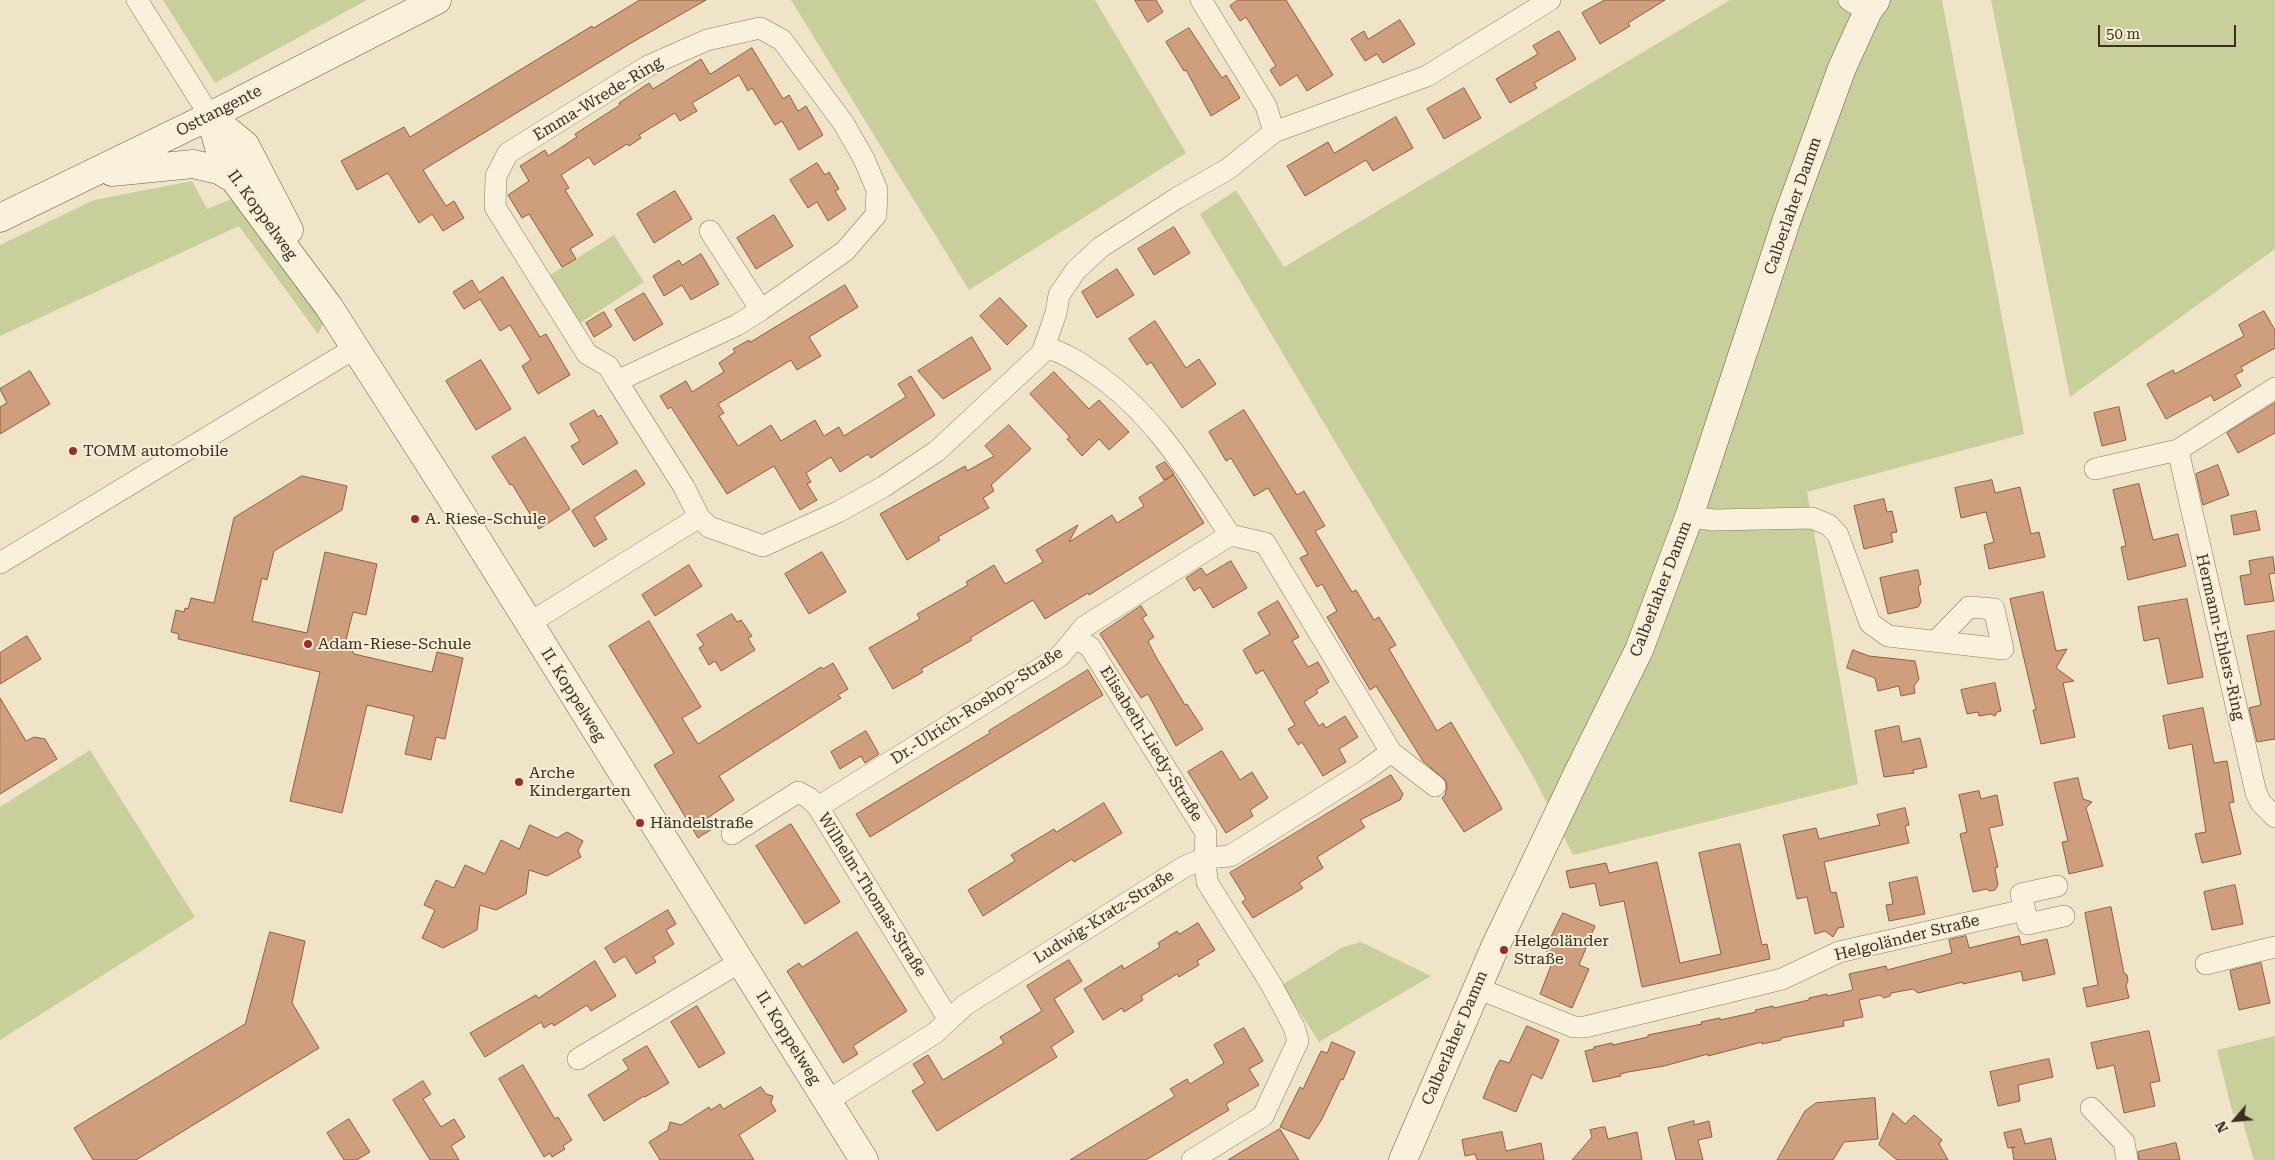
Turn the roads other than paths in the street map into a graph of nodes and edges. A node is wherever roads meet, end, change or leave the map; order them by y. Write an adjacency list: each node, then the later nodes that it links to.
1 (137, 0): 7 (street, II. Koppelweg)
2 (437, 0): 6 (street, Osttangente)
3 (1201, 0): 8 (street)
4 (1550, 0): 8 (street)
5 (1864, 4): 23 (street, Calberlaher Damm)
6 (247, 97): 7 (street, Osttangente); 9 (street, II. Koppelweg)
7 (210, 116): 9 (street, II. Koppelweg); 10 (street, Osttangente); 11 (street, II. Koppelweg)
8 (1274, 132): 16 (street)
9 (244, 144): 14 (street, II. Koppelweg)
10 (95, 174): 11 (street); 12 (street, Osttangente)
11 (234, 179): 14 (street, II. Koppelweg)
12 (0, 218)
13 (710, 231): 15 (street)
14 (329, 307): 17 (street, II. Koppelweg)
15 (761, 310): 18 (street, Emma-Wrede-Ring); 18 (street, Emma-Wrede-Ring)
16 (1045, 347): 22 (street); 24 (street)
17 (355, 348): 25 (street); 26 (street, II. Koppelweg)
18 (618, 381): 22 (street, Emma-Wrede-Ring)
19 (2275, 388): 20 (street)
20 (2178, 450): 21 (street); 32 (street, Hermann-Ehlers-Ring)
21 (2095, 469)
22 (699, 517): 26 (street)
23 (1689, 517): 28 (street); 41 (street, Calberlaher Damm)
24 (1230, 534): 27 (street, Dr.-Ulrich-Roshop-Straße); 29 (street)
25 (0, 563)
26 (528, 624): 39 (street, II. Koppelweg)
27 (1076, 638): 31 (street, Dr.-Ulrich-Roshop-Straße); 34 (street, Elisabeth-Liedy-Straße)
28 (1936, 641)
29 (1390, 752): 30 (street); 34 (street, Ludwig-Kratz-Straße)
30 (1435, 786)
31 (818, 807): 33 (street, Wilhelm-Thomas-Straße); 42 (street, Wilhelm-Thomas-Straße)
32 (2275, 817)
33 (732, 834)
34 (1205, 858): 42 (street, Ludwig-Kratz-Straße); 47 (street, Elisabeth-Liedy-Straße)
35 (2057, 886): 36 (street)
36 (2024, 910): 37 (street); 41 (street, Helgoländer Straße)
37 (2064, 916)
38 (2275, 947): 40 (street)
39 (740, 962): 43 (street); 44 (street, II. Koppelweg)
40 (2206, 964)
41 (1477, 988): 48 (street, Calberlaher Damm)
42 (950, 1020): 44 (street, Ludwig-Kratz-Straße)
43 (578, 1060)
44 (827, 1101): 46 (street, II. Koppelweg)
45 (2090, 1108): 49 (street)
46 (864, 1160)
47 (1192, 1160)
48 (1403, 1160)
49 (2127, 1160)

